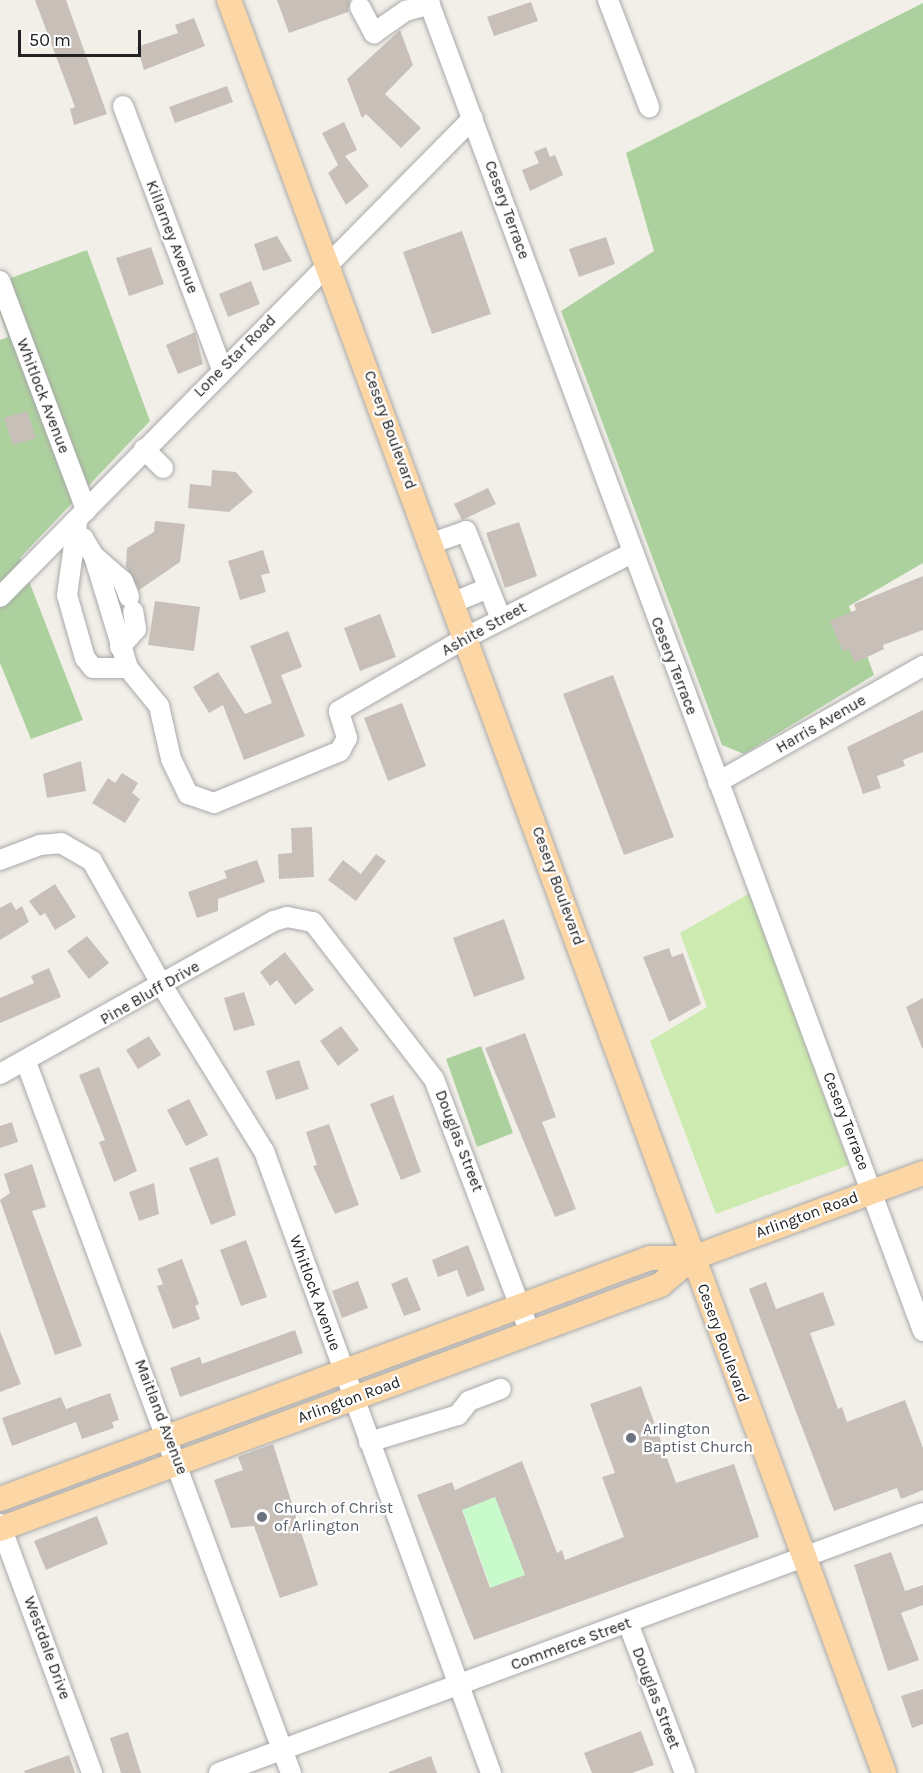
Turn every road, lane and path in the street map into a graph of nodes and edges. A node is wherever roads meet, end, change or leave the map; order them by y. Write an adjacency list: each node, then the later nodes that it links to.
1 (229, 0): 8 (main road, Cesery Boulevard)
2 (608, 0): 6 (street)
3 (429, 2): 4 (street); 7 (street, Cesery Terrace)
4 (360, 7)
5 (123, 106): 10 (street, Killarney Avenue)
6 (650, 107)
7 (472, 118): 8 (street, Lone Star Road); 15 (street, Cesery Terrace)
8 (328, 262): 10 (street, Lone Star Road); 14 (main road, Cesery Boulevard)
9 (0, 281): 13 (street, Whitlock Avenue)
10 (222, 369): 11 (street, Lone Star Road)
11 (144, 449): 12 (street); 13 (street, Lone Star Road)
12 (163, 468)
13 (80, 526): 16 (street, Whitlock Avenue); 18 (street, Lone Star Road); 24 (street)
14 (432, 543): 17 (street); 19 (main road, Cesery Boulevard)
15 (632, 553): 20 (street, Ashite Street); 25 (street, Cesery Terrace)
16 (94, 556): 22 (street); 22 (street)
17 (488, 588): 19 (street); 20 (street)
18 (0, 597)
19 (454, 602): 21 (main road, Cesery Boulevard)
20 (501, 620): 21 (street, Ashite Street)
21 (467, 637): 24 (street, Ashite Street); 33 (main road, Cesery Boulevard)
22 (120, 647): 24 (street)
23 (923, 666): 25 (street, Harris Avenue)
24 (128, 668)
25 (718, 782): 32 (street, Cesery Terrace)
26 (0, 860): 28 (street, Whitlock Avenue)
27 (301, 919): 28 (street, Pine Bluff Drive); 34 (street, Douglas Street)
28 (163, 987): 29 (street, Pine Bluff Drive); 37 (street, Whitlock Avenue)
29 (26, 1062): 30 (street, Pine Bluff Drive); 40 (street, Maitland Avenue)
30 (0, 1074)
31 (923, 1173): 32 (main road, Arlington Road)
32 (872, 1192): 33 (main road, Arlington Road); 35 (street, Cesery Terrace)
33 (692, 1258): 34 (main road, Arlington Road); 36 (main road, Arlington Road); 46 (main road, Cesery Boulevard)
34 (521, 1306): 36 (street, Douglas Street); 37 (main road, Arlington Road)
35 (923, 1331)
36 (530, 1333): 39 (main road, Arlington Road)
37 (343, 1373): 39 (street, Whitlock Avenue); 40 (main road, Arlington Road)
38 (501, 1389): 41 (street)
39 (353, 1398): 41 (street, Whitlock Avenue); 42 (main road, Arlington Road)
40 (168, 1437): 42 (street, Maitland Avenue); 43 (main road, Arlington Road)
41 (369, 1442): 48 (street, Whitlock Avenue)
42 (179, 1462): 45 (main road, Arlington Road); 49 (street, Maitland Avenue)
43 (0, 1499)
44 (923, 1513): 46 (street, Commerce Street)
45 (1, 1527): 50 (street, Westdale Drive)
46 (802, 1557): 47 (street, Commerce Street); 55 (main road, Cesery Boulevard)
47 (627, 1623): 48 (street, Commerce Street); 54 (street, Douglas Street)
48 (459, 1685): 49 (street, Commerce Street); 53 (street, Whitlock Avenue)
49 (282, 1749): 51 (street, Commerce Street); 52 (street, Maitland Avenue)
50 (92, 1773)
51 (219, 1773)
52 (291, 1773)
53 (491, 1773)
54 (685, 1773)
55 (884, 1773)

